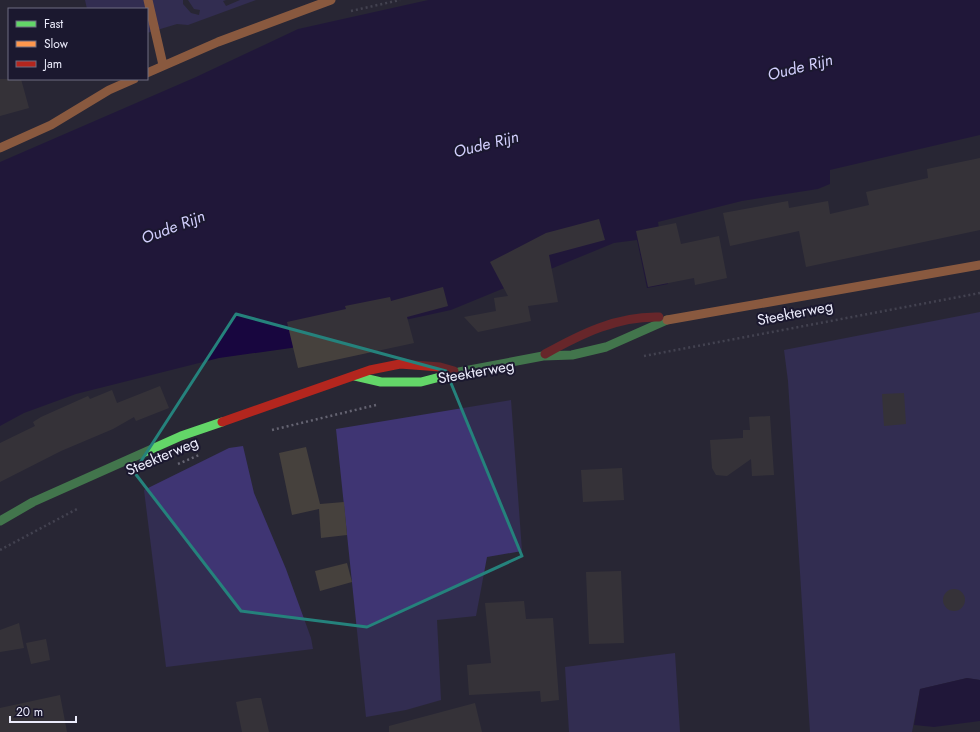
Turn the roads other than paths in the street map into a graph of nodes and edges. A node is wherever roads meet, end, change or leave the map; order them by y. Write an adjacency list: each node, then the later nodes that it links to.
1 (148, 0): 3 (main road)
2 (330, 0): 3 (main road)
3 (163, 65): 4 (main road)
4 (148, 72)
5 (132, 80): 6 (main road)
6 (0, 148)
7 (980, 265): 8 (main road, Steekterweg)
8 (672, 318): 9 (main road, Steekterweg); 9 (main road, Steekterweg)
9 (543, 356): 10 (main road, Steekterweg)
10 (459, 372): 11 (main road, Steekterweg); 11 (main road, Steekterweg)
11 (355, 376): 12 (main road, Steekterweg)
12 (0, 521)

